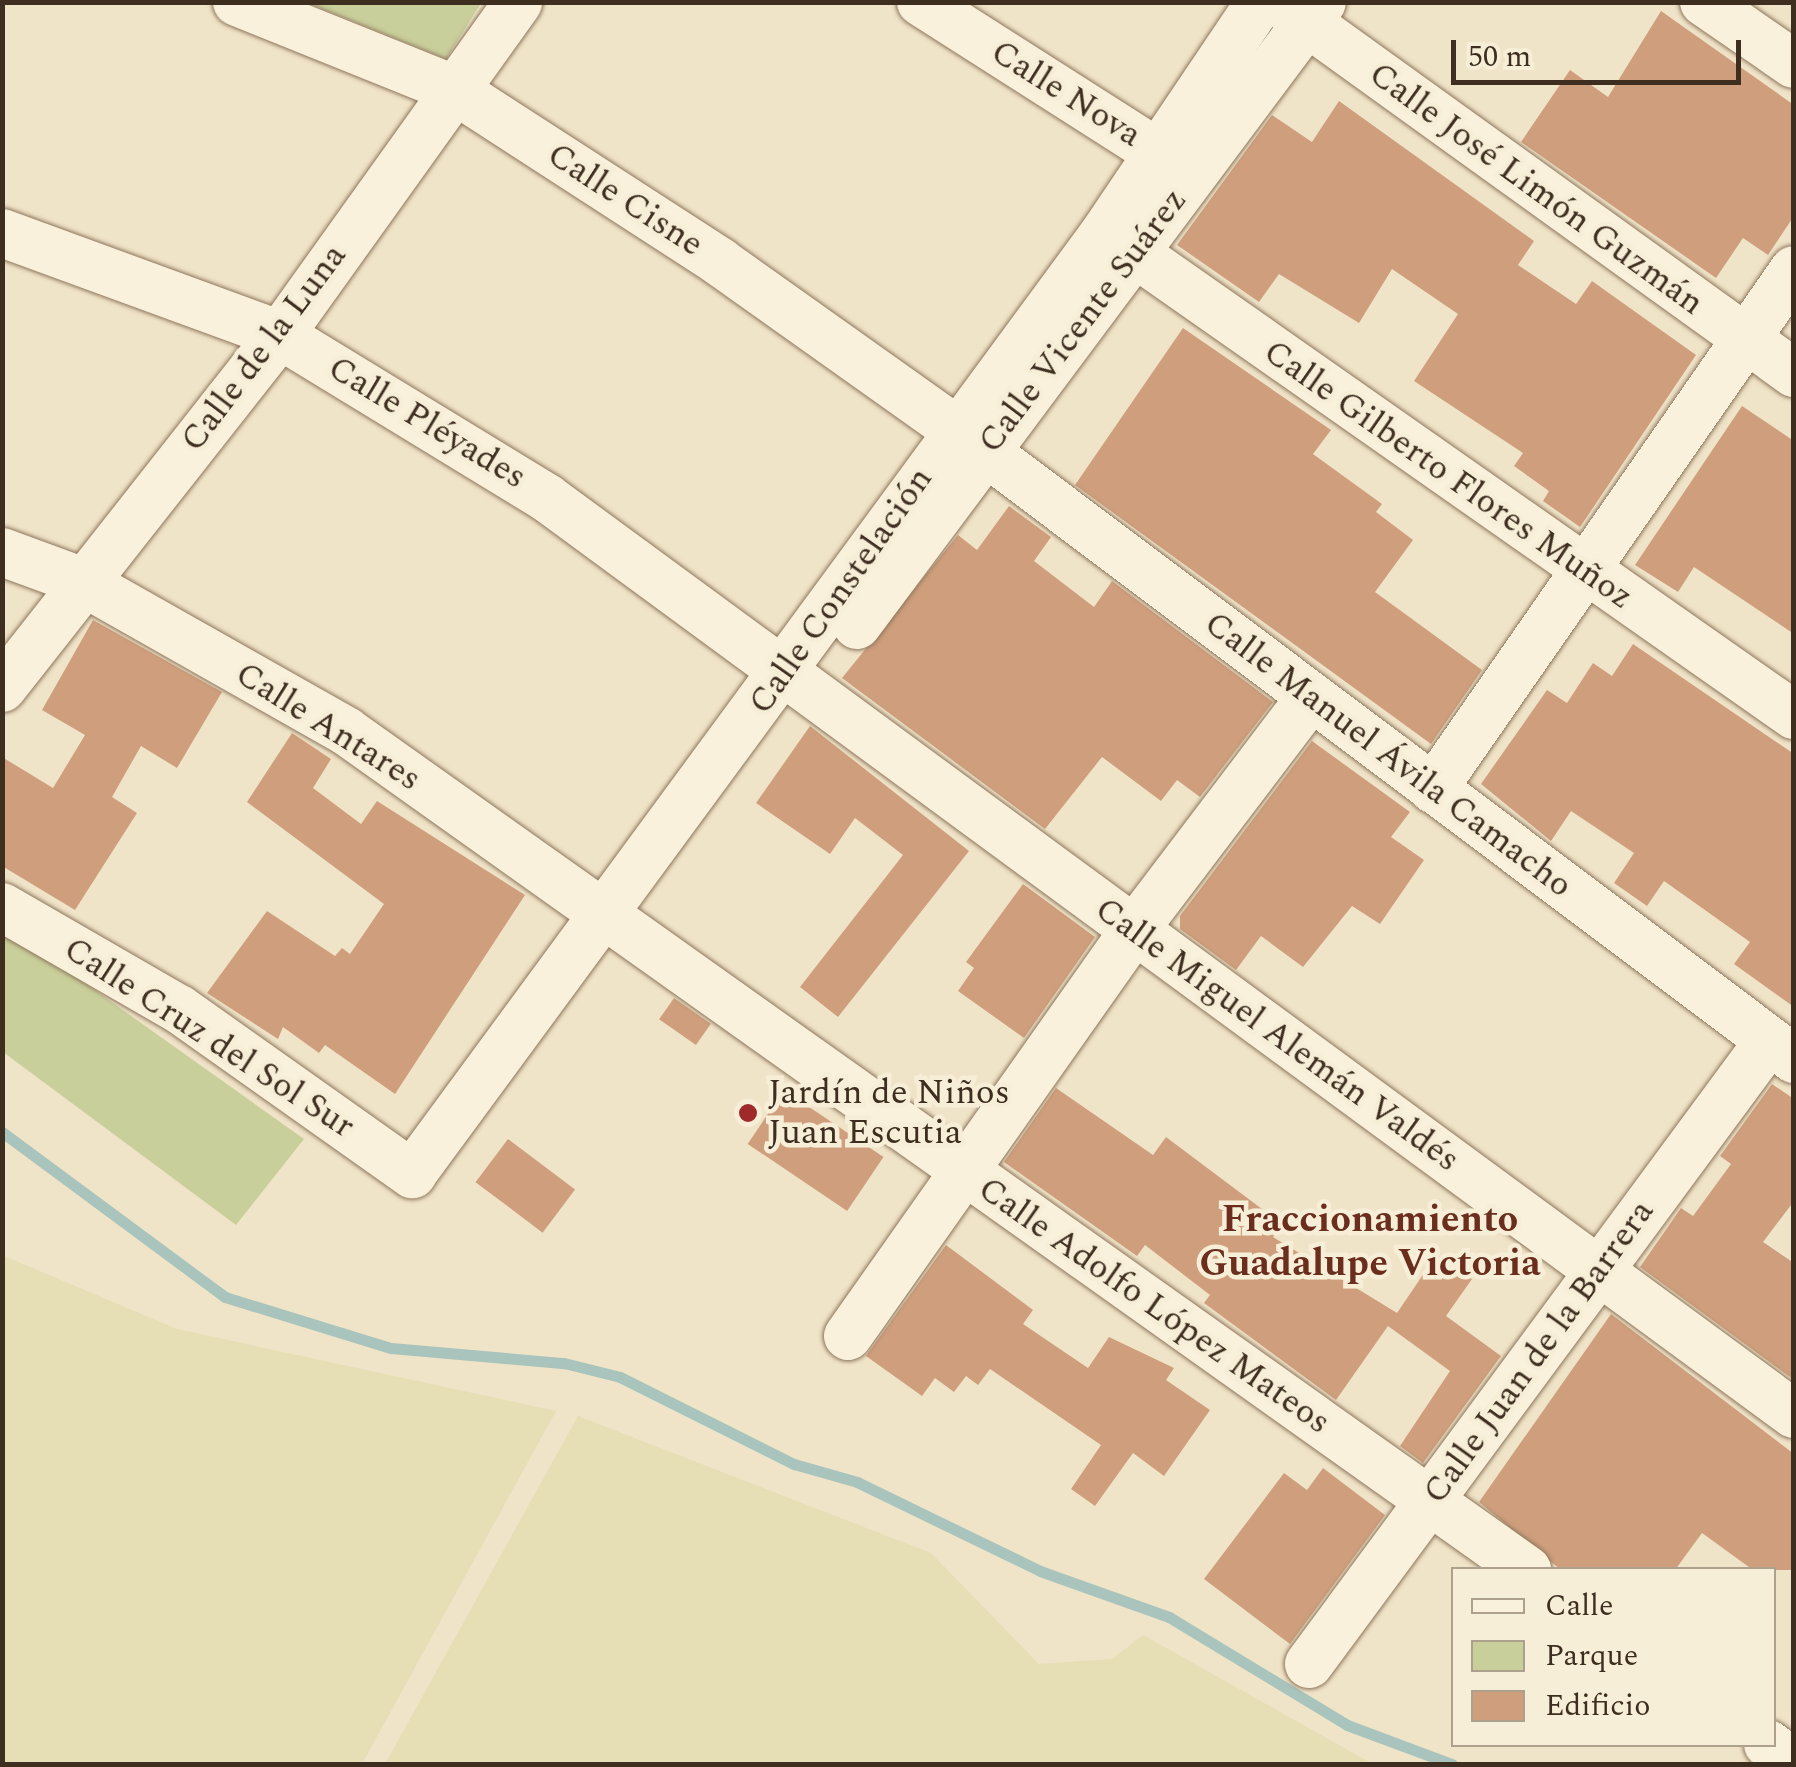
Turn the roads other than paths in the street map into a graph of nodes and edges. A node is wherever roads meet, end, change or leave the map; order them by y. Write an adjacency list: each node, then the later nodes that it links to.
1 (238, 2): 8 (street, Calle Cisne)
2 (518, 2): 8 (street, Calle de la Luna)
3 (921, 2): 9 (street, Calle Nova)
4 (1260, 2): 9 (street, Calle Constelación)
5 (1704, 2): 7 (street)
6 (1303, 9): 11 (street, Calle Vicente Suárez); 14 (street, Calle José Limón Guzmán)
7 (1794, 64)
8 (453, 88): 13 (street, Calle de la Luna); 16 (street, Calle Cisne)
9 (1160, 154): 11 (street, Calle Constelación)
10 (2, 233): 13 (street, Calle Pléyades)
11 (1120, 243): 16 (street, Calle Constelación); 18 (street, Calle Gilberto Flores Muñoz)
12 (1794, 270): 14 (street)
13 (280, 336): 19 (street, Calle de la Luna); 20 (street, Calle Pléyades)
14 (1746, 341): 15 (street, Calle José Limón Guzmán); 18 (street)
15 (1794, 373)
16 (969, 440): 20 (street, Calle Constelación); 22 (street, Calle Manuel Ávila Camacho)
17 (2, 552): 19 (street, Calle Antares)
18 (1587, 575): 23 (street, Calle Gilberto Flores Muñoz); 24 (street)
19 (80, 581): 21 (street, Calle de la Luna); 26 (street, Calle Antares)
20 (799, 678): 26 (street, Calle Constelación); 27 (street, Calle Miguel Alemán Valdés)
21 (2, 688)
22 (1311, 698): 24 (street, Calle Manuel Ávila Camacho); 27 (street)
23 (1794, 715)
24 (1432, 790): 28 (street, Calle Manuel Ávila Camacho)
25 (2, 907): 30 (street, Calle Cruz del Sol Sur)
26 (623, 924): 29 (street, Calle Adolfo López Mateos); 30 (street, Calle Constelación)
27 (1134, 930): 29 (street); 31 (street, Calle Miguel Alemán Valdés)
28 (1781, 1050): 31 (street, Calle Juan de la Barrera)
29 (964, 1173): 32 (street); 34 (street, Calle Adolfo López Mateos)
30 (412, 1174)
31 (1595, 1270): 33 (street, Calle Miguel Alemán Valdés); 34 (street, Calle Juan de la Barrera)
32 (848, 1336)
33 (1794, 1414)
34 (1432, 1500): 35 (street, Calle Adolfo López Mateos); 36 (street, Calle Juan de la Barrera)
35 (1523, 1567)
36 (1309, 1664)
37 (1772, 1747): 38 (street)
38 (1794, 1763)

